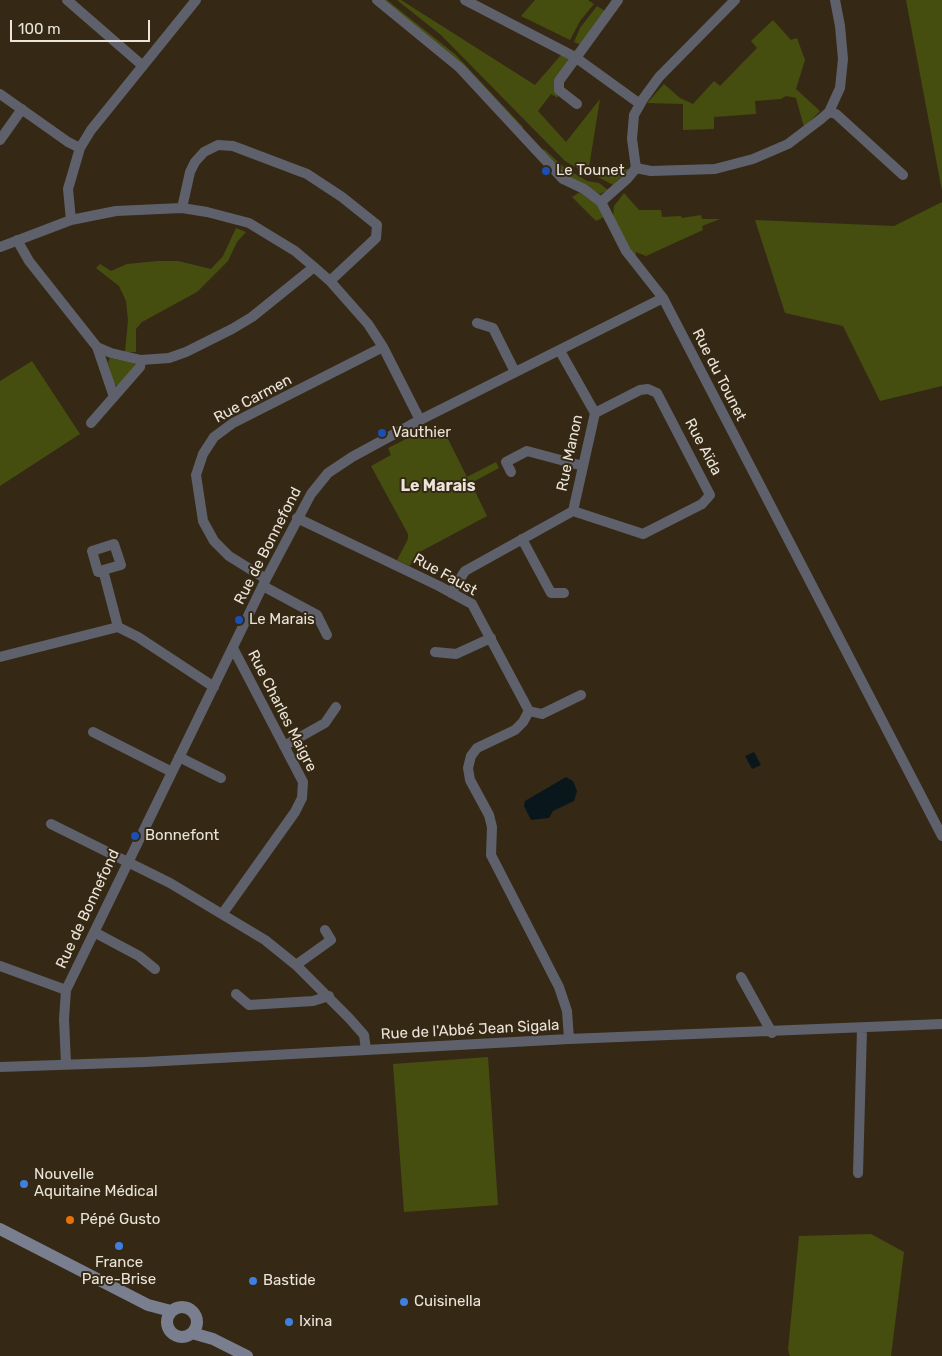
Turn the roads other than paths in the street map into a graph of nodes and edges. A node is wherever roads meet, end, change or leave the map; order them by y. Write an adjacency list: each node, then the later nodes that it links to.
1 (67, 0): 9 (street)
2 (196, 0): 9 (street)
3 (377, 0): 19 (street, Rue du Tounet)
4 (465, 0): 8 (street)
5 (735, 0): 12 (street)
6 (835, 0): 14 (street)
7 (613, 2): 8 (street)
8 (575, 57): 11 (street); 12 (street)
9 (142, 66): 16 (street)
10 (0, 94): 13 (street)
11 (577, 104)
12 (640, 104): 17 (street)
13 (22, 109): 15 (street); 16 (street)
14 (829, 112): 17 (street); 18 (street)
15 (0, 140)
16 (80, 148): 21 (street)
17 (636, 168): 19 (street)
18 (903, 175)
19 (601, 202): 26 (street, Rue du Tounet)
20 (182, 208): 21 (street); 24 (street); 25 (street)
21 (71, 220): 22 (street)
22 (17, 240): 23 (street); 28 (street)
23 (0, 247)
24 (314, 267): 25 (street); 31 (street)
25 (330, 281): 29 (street)
26 (663, 298): 30 (street, Rue de Bonnefond); 62 (street, Rue du Tounet)
27 (477, 323): 32 (street)
28 (97, 347): 31 (street); 33 (street)
29 (383, 347): 35 (street); 43 (street, Rue Carmen)
30 (560, 350): 32 (street, Rue de Bonnefond); 34 (street, Rue Manon)
31 (142, 360): 33 (street)
32 (515, 372): 35 (street, Rue de Bonnefond)
33 (114, 397): 36 (street)
34 (595, 413): 37 (street, Rue Manon); 39 (street, Rue Aïda)
35 (420, 420): 40 (street, Rue de Bonnefond)
36 (91, 423)
37 (583, 466): 38 (street); 39 (street, Rue Manon)
38 (511, 472)
39 (572, 511): 41 (street, Rue Manon)
40 (297, 518): 43 (street, Rue de Bonnefond); 44 (street, Rue Faust)
41 (522, 539): 44 (street, Rue Manon); 45 (street)
42 (103, 570): 46 (street)
43 (265, 582): 47 (street, Rue Carmen); 49 (street, Rue de Bonnefond)
44 (451, 593): 48 (street, Rue Faust)
45 (564, 593)
46 (118, 627): 51 (street); 52 (street)
47 (327, 635)
48 (491, 638): 50 (street); 55 (street, Rue Faust)
49 (233, 648): 52 (street, Rue de Bonnefond); 57 (street, Rue Charles Maigre)
50 (435, 652)
51 (0, 657)
52 (214, 687): 58 (street, Rue de Bonnefond)
53 (580, 695): 55 (street)
54 (336, 707): 57 (street)
55 (529, 711): 77 (street)
56 (93, 732): 59 (street)
57 (284, 746): 64 (street, Rue Charles Maigre)
58 (179, 757): 59 (street, Rue de Bonnefond); 60 (street)
59 (172, 772): 63 (street, Rue de Bonnefond)
60 (221, 778)
61 (51, 824): 63 (street)
62 (942, 836)
63 (128, 861): 64 (street); 66 (street, Rue de Bonnefond)
64 (223, 913): 67 (street)
65 (325, 930): 67 (street)
66 (94, 932): 69 (street); 71 (street, Rue de Bonnefond)
67 (296, 965): 73 (street)
68 (0, 966): 71 (street)
69 (155, 968)
70 (741, 977): 76 (street)
71 (66, 990): 79 (street, Rue de Bonnefond)
72 (236, 994): 73 (street)
73 (329, 996): 78 (street)
74 (942, 1024): 75 (street, Rue de l'Abbé Jean Sigala)
75 (862, 1029): 76 (street, Rue de l'Abbé Jean Sigala); 81 (street)
76 (772, 1033): 77 (street, Rue de l'Abbé Jean Sigala)
77 (569, 1039): 78 (street, Rue de l'Abbé Jean Sigala)
78 (366, 1050): 79 (street, Rue de l'Abbé Jean Sigala)
79 (66, 1064): 80 (street, Rue de l'Abbé Jean Sigala)
80 (0, 1067)
81 (858, 1173)
82 (0, 1229): 83 (main road)
83 (148, 1304): 84 (main road); 86 (main road)
84 (171, 1311): 85 (main road); 86 (main road)
85 (197, 1318): 87 (main road); 88 (main road)
86 (167, 1327): 87 (main road)
87 (192, 1333): 88 (main road)
88 (213, 1338): 89 (main road)
89 (247, 1356)

